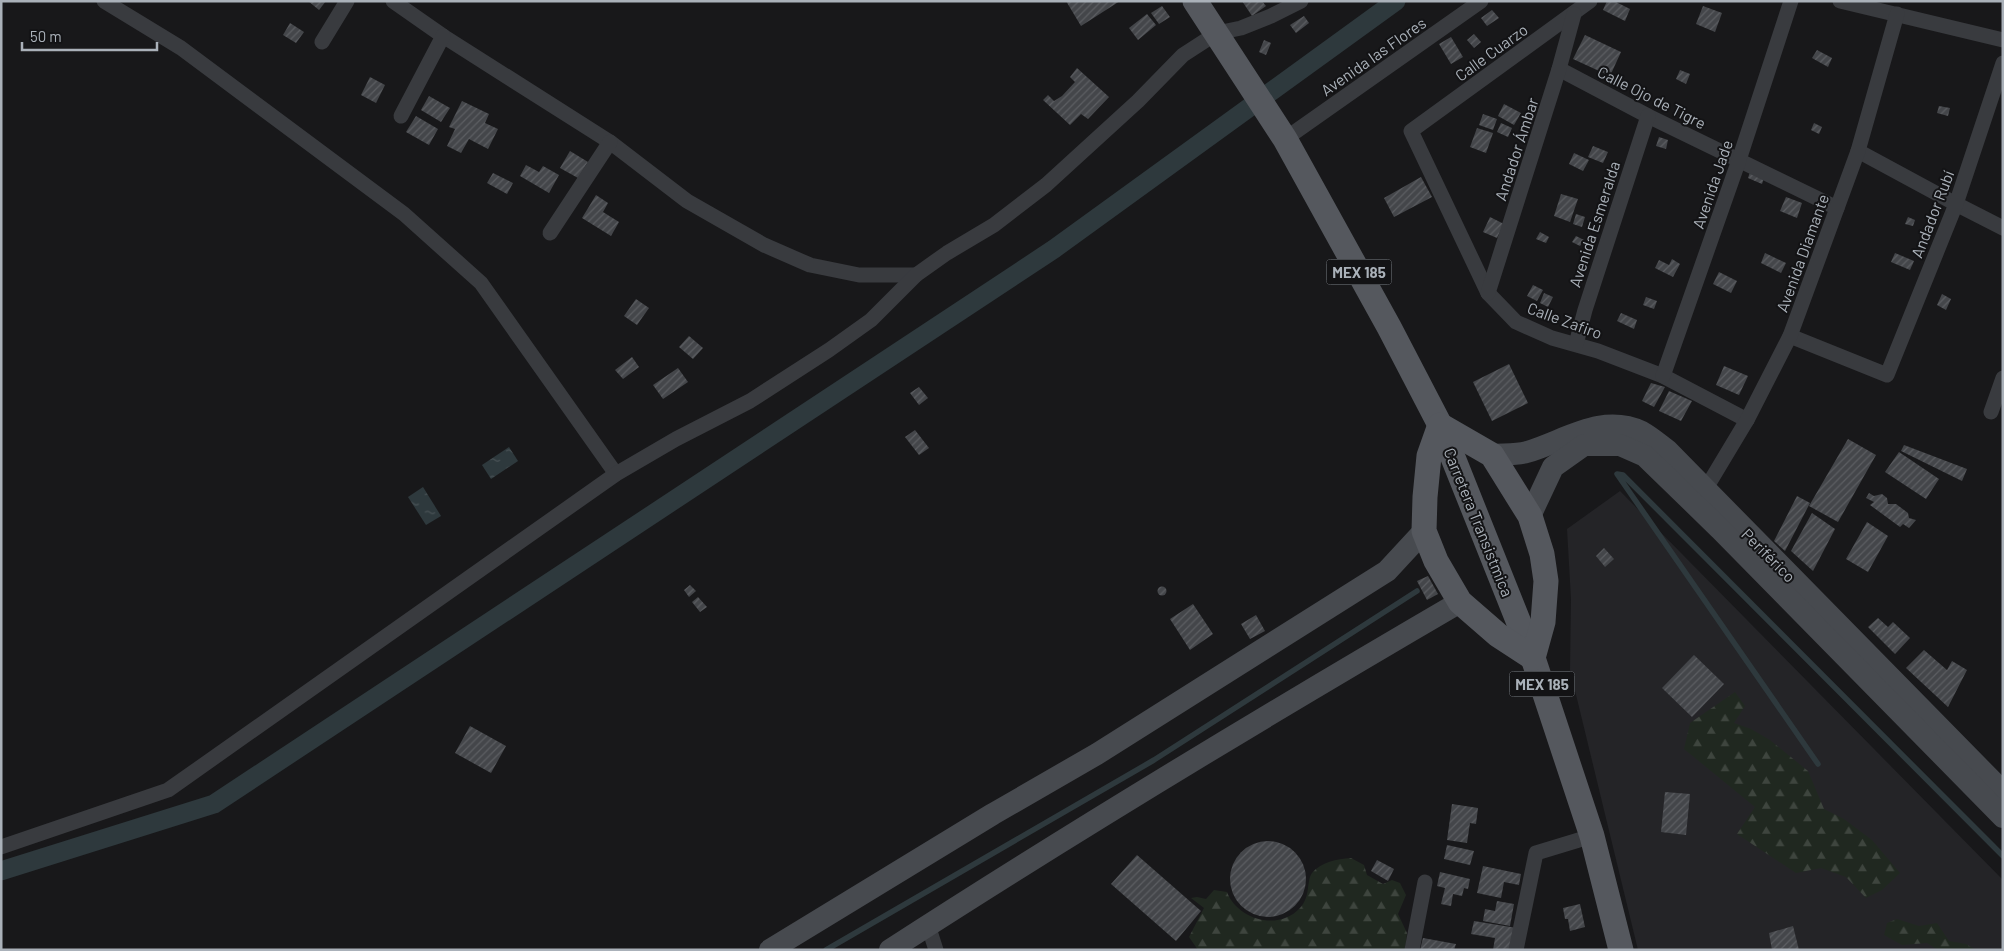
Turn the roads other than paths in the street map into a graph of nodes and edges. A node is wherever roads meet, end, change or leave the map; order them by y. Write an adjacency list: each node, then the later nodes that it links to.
1 (104, 1): 10 (street)
2 (347, 1): 16 (street)
3 (393, 1): 14 (street)
4 (1195, 1): 13 (main road, MEX 185)
5 (1301, 1): 13 (street)
6 (1481, 1): 21 (street, Avenida las Flores)
7 (1590, 1): 11 (street, Calle Cuarzo)
8 (1791, 1): 25 (street, Avenida Jade)
9 (1840, 1): 12 (street)
10 (124, 7): 41 (street)
11 (1574, 14): 18 (street, Andador Ámbar); 22 (street, Calle Cuarzo)
12 (1897, 14): 15 (street); 24 (street, Avenida Diamante)
13 (1217, 33): 21 (main road, MEX 185); 30 (street)
14 (443, 36): 19 (street); 23 (street)
15 (2003, 40)
16 (322, 42)
17 (2003, 63): 26 (street, Andador Rubí)
18 (1559, 69): 20 (street, Calle Ojo de Tigre); 31 (street, Andador Ámbar)
19 (401, 116)
20 (1648, 116): 25 (street, Calle Ojo de Tigre); 33 (street, Avenida Esmeralda)
21 (1280, 130): 38 (main road, Carretera Transistmica / MEX 185)
22 (1411, 131): 31 (street, Calle Zafiro)
23 (610, 142): 29 (street); 30 (street)
24 (1858, 151): 26 (street); 27 (street, Avenida Diamante)
25 (1739, 160): 27 (street, Calle Ojo de Tigre); 34 (street, Avenida Jade)
26 (1956, 204): 28 (street); 32 (street, Andador Rubí)
27 (1837, 208): 32 (street, Avenida Diamante)
28 (2003, 228)
29 (550, 233)
30 (916, 275): 41 (street)
31 (1488, 293): 33 (street, Calle Zafiro)
32 (1790, 336): 37 (street, Avenida Diamante)
33 (1576, 344): 34 (street, Calle Zafiro)
34 (1663, 376): 37 (street, Calle Zafiro)
35 (2003, 378): 36 (street)
36 (1992, 412)
37 (1747, 420): 42 (street, Avenida Diamante)
38 (1440, 425): 40 (main road); 44 (main road); 46 (main road, Carretera Transistmica / MEX 185)
39 (1621, 436): 40 (street, Periférico); 42 (street, Periférico); 43 (street, Periférico); 48 (street, Periférico)
40 (1492, 455): 43 (main road)
41 (616, 474): 50 (street)
42 (1706, 490): 47 (street, Periférico)
43 (1530, 516): 46 (main road)
44 (1424, 532): 45 (main road); 53 (street)
45 (1460, 602): 46 (main road); 52 (street)
46 (1533, 658): 49 (main road, Carretera Transistmica / MEX 185)
47 (2003, 792)
48 (2003, 817)
49 (1592, 836): 57 (street); 58 (main road, Carretera Transistmica / MEX 185)
50 (1, 847)
51 (1425, 882): 56 (street)
52 (928, 925): 54 (street); 55 (street)
53 (770, 950)
54 (890, 950)
55 (936, 950)
56 (1412, 950)
57 (1516, 950)
58 (1621, 950)

